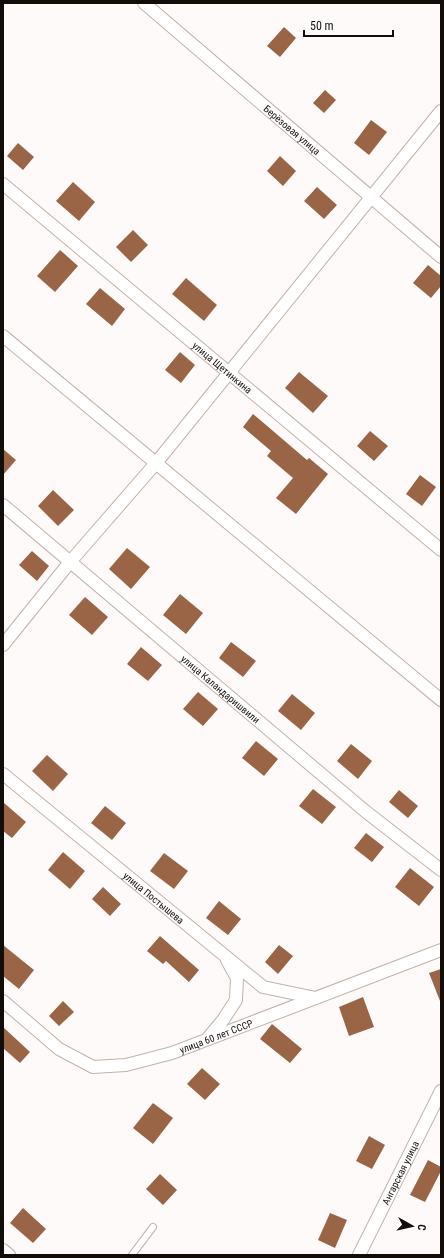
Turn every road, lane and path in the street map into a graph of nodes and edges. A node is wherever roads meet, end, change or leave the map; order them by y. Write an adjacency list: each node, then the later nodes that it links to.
1 (144, 3): 4 (street, Берёзовая улица)
2 (441, 111): 4 (street)
3 (3, 184): 7 (street, улица Щетинкина)
4 (372, 197): 5 (street, Берёзовая улица); 7 (street)
5 (441, 256)
6 (3, 336): 8 (street)
7 (228, 373): 8 (street); 10 (street, улица Щетинкина)
8 (156, 463): 11 (street); 13 (street)
9 (3, 504): 11 (street, улица Каландаришвили)
10 (441, 550)
11 (70, 562): 12 (street); 15 (street, улица Каландаришвили)
12 (3, 645)
13 (441, 700)
14 (3, 774): 17 (street, улица Постышева)
15 (441, 870)
16 (441, 950): 18 (street, улица 60 лет СССР)
17 (225, 956): 18 (street, улица Постышева); 20 (street)
18 (316, 998): 20 (street, улица 60 лет СССР)
19 (3, 1001): 20 (street, улица 60 лет СССР)
20 (207, 1039)
21 (441, 1091): 26 (street, Ангарская улица)
22 (154, 1227): 25 (lane)
23 (3, 1250): 24 (street)
24 (9, 1255)
25 (132, 1255)
26 (358, 1255)

